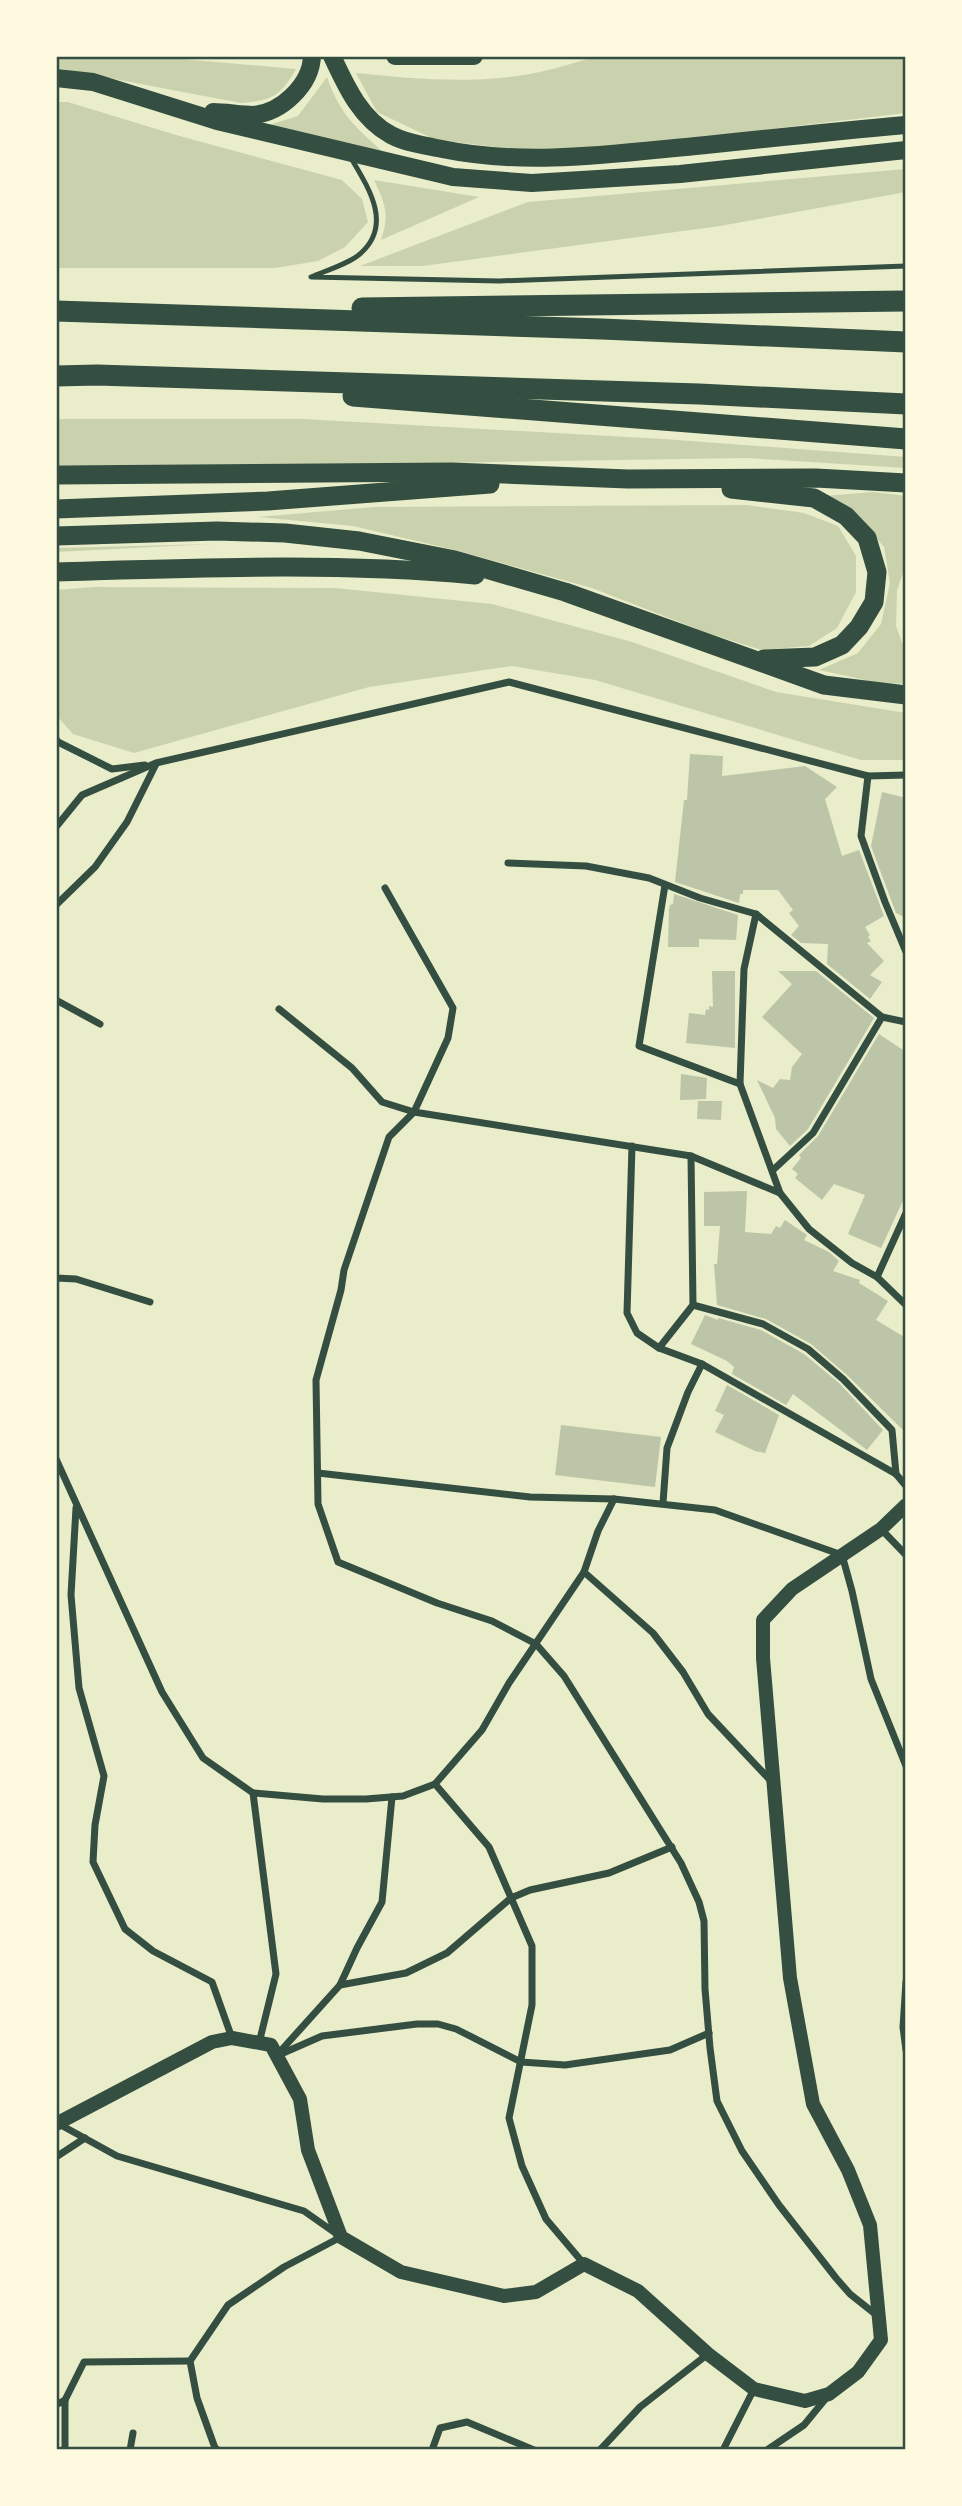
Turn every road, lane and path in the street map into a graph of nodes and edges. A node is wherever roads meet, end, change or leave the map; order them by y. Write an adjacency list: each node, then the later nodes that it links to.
1 (312, 56): 6 (main road)
2 (332, 56): 7 (main road)
3 (474, 56): 4 (main road)
4 (404, 57)
5 (56, 78): 6 (main road)
6 (181, 110): 9 (main road)
7 (906, 125)
8 (906, 150): 9 (main road)
9 (348, 153): 10 (lane)
10 (906, 266)
11 (906, 301): 12 (highway)
12 (56, 311): 13 (highway)
13 (906, 342)
14 (97, 375): 15 (highway); 16 (highway); 17 (highway)
15 (56, 376)
16 (906, 404)
17 (906, 439)
18 (56, 475): 19 (highway)
19 (568, 476): 20 (highway); 22 (highway)
20 (628, 479): 21 (highway); 26 (highway)
21 (906, 483)
22 (56, 509)
23 (56, 536): 25 (highway)
24 (56, 572): 25 (highway)
25 (520, 579): 26 (highway)
26 (746, 658): 27 (highway)
27 (906, 695)
28 (56, 739): 29 (street)
29 (156, 763): 31 (street); 32 (street); 36 (street)
30 (906, 775): 31 (street)
31 (868, 776): 38 (street)
32 (56, 827)
33 (508, 863): 34 (street)
34 (664, 885): 37 (street); 44 (street)
35 (385, 888): 45 (street)
36 (56, 905)
37 (755, 914): 41 (street); 44 (street)
38 (906, 952)
39 (56, 1000): 43 (street)
40 (279, 1009): 45 (street)
41 (882, 1017): 42 (street); 48 (street)
42 (906, 1022)
43 (100, 1024)
44 (740, 1084): 48 (street)
45 (414, 1112): 46 (street); 59 (street)
46 (632, 1146): 47 (street); 56 (street)
47 (691, 1156): 49 (street); 54 (street)
48 (773, 1170): 49 (street)
49 (780, 1193): 51 (street)
50 (906, 1213): 51 (street)
51 (877, 1277): 55 (street)
52 (56, 1278): 53 (street)
53 (150, 1302)
54 (693, 1305): 56 (street); 60 (street)
55 (906, 1305)
56 (659, 1348): 57 (street)
57 (702, 1364): 60 (street); 63 (street)
58 (56, 1459): 64 (street)
59 (318, 1473): 62 (street); 70 (street)
60 (896, 1474): 61 (street)
61 (906, 1486)
62 (614, 1499): 63 (street); 69 (street)
63 (663, 1503): 67 (street)
64 (76, 1504): 74 (street); 81 (street)
65 (906, 1506): 66 (main road)
66 (881, 1530): 67 (main road); 68 (street)
67 (842, 1555): 71 (street); 73 (main road)
68 (906, 1555)
69 (584, 1572): 70 (street); 73 (street)
70 (536, 1644): 72 (street); 76 (street)
71 (906, 1766)
72 (435, 1784): 75 (street); 77 (street)
73 (774, 1784): 91 (main road)
74 (253, 1793): 75 (street); 82 (street)
75 (391, 1797): 79 (street)
76 (672, 1847): 77 (street); 80 (street)
77 (511, 1898): 79 (street); 85 (street)
78 (906, 1982): 83 (street)
79 (340, 1985): 84 (street)
80 (709, 2033): 85 (street); 91 (street)
81 (232, 2038): 82 (main road); 86 (main road)
82 (259, 2043): 84 (main road)
83 (906, 2050)
84 (277, 2056): 85 (street); 89 (main road)
85 (521, 2062): 90 (street)
86 (57, 2124): 87 (street)
87 (85, 2138): 88 (street); 89 (street)
88 (56, 2157)
89 (341, 2237): 90 (main road); 93 (street)
90 (584, 2264): 92 (main road)
91 (879, 2317): 95 (main road)
92 (708, 2354): 94 (main road); 104 (street)
93 (190, 2361): 96 (street); 101 (street)
94 (754, 2389): 95 (main road); 105 (street)
95 (830, 2394): 106 (street)
96 (65, 2400): 97 (street); 99 (street)
97 (56, 2405)
98 (133, 2433): 100 (street)
99 (65, 2450)
100 (130, 2450)
101 (218, 2450)
102 (432, 2450): 103 (street)
103 (534, 2450)
104 (600, 2450)
105 (723, 2450)
106 (766, 2450)

